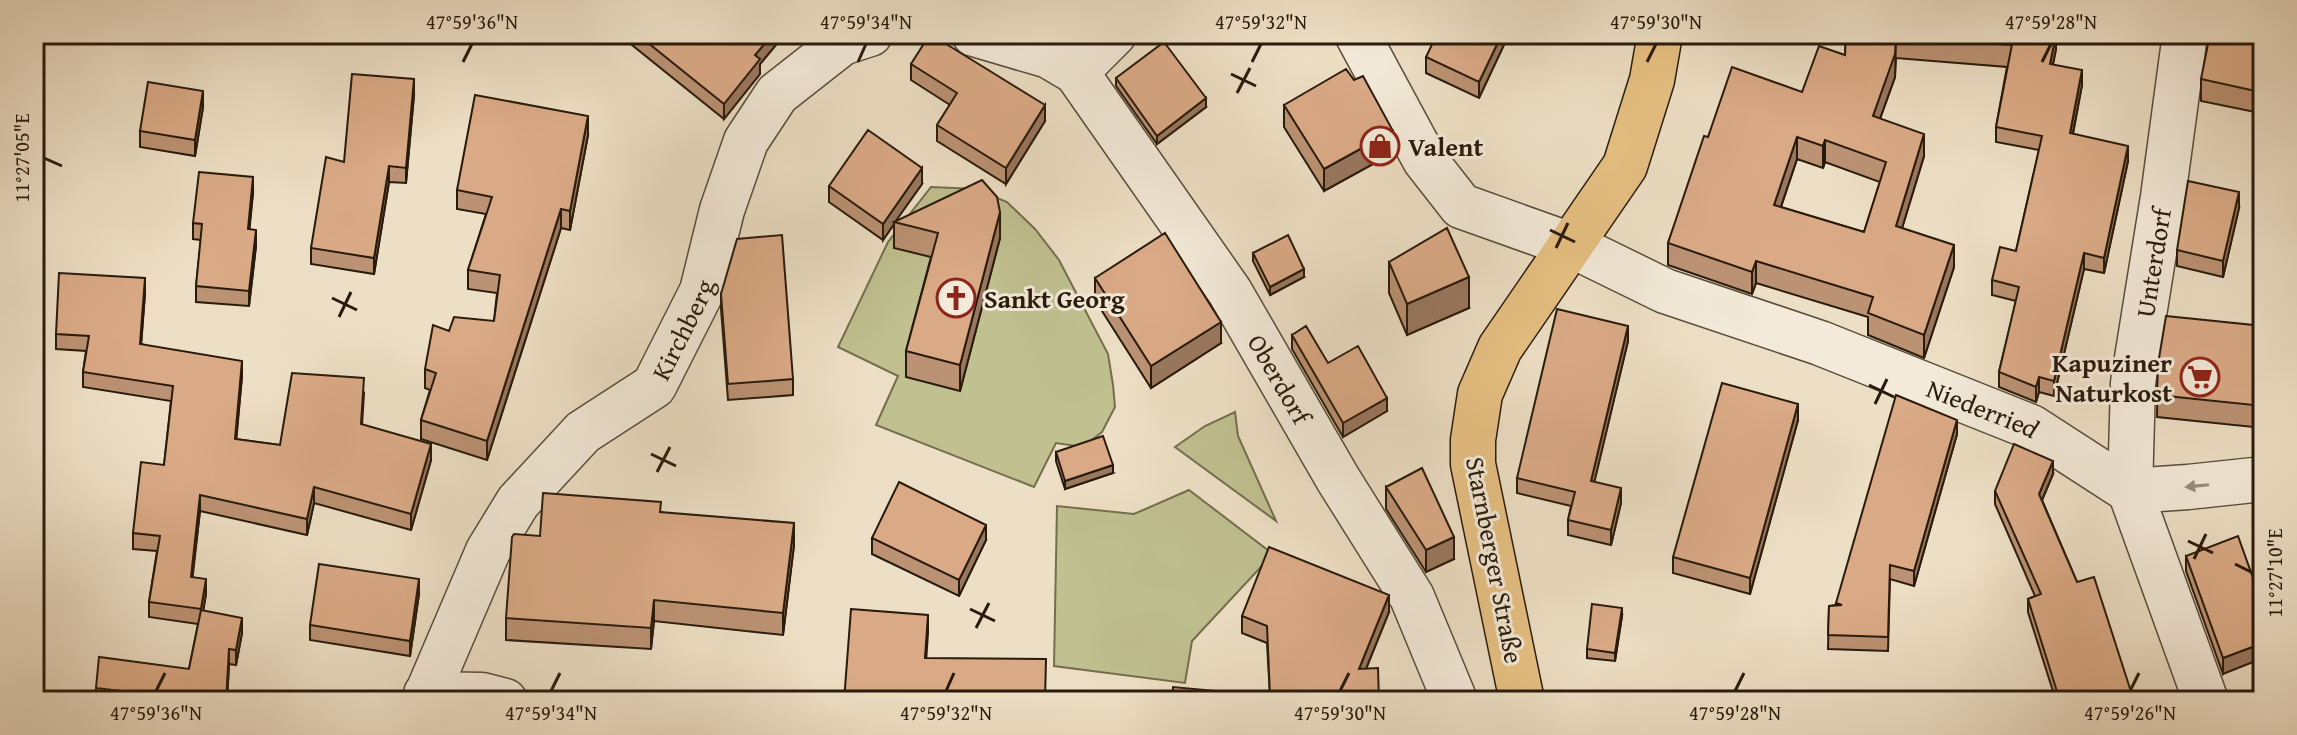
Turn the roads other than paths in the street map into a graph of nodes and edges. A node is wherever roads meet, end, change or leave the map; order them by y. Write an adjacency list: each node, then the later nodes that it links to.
1 (870, 34): 11 (street, Kirchberg)
2 (974, 34): 7 (street)
3 (1114, 34): 7 (street)
4 (1357, 34): 8 (street, Niederried)
5 (1660, 34): 8 (main road, Starnberger Straße)
6 (2185, 34): 10 (street, Unterdorf)
7 (1076, 72): 13 (street, Oberdorf)
8 (1573, 246): 10 (street, Niederried); 14 (main road, Starnberger Straße)
9 (2263, 479): 10 (street, one-way to 10)
10 (2130, 491): 15 (street)
11 (425, 698): 12 (street)
12 (505, 701)
13 (1455, 701)
14 (1522, 701)
15 (2206, 701)

